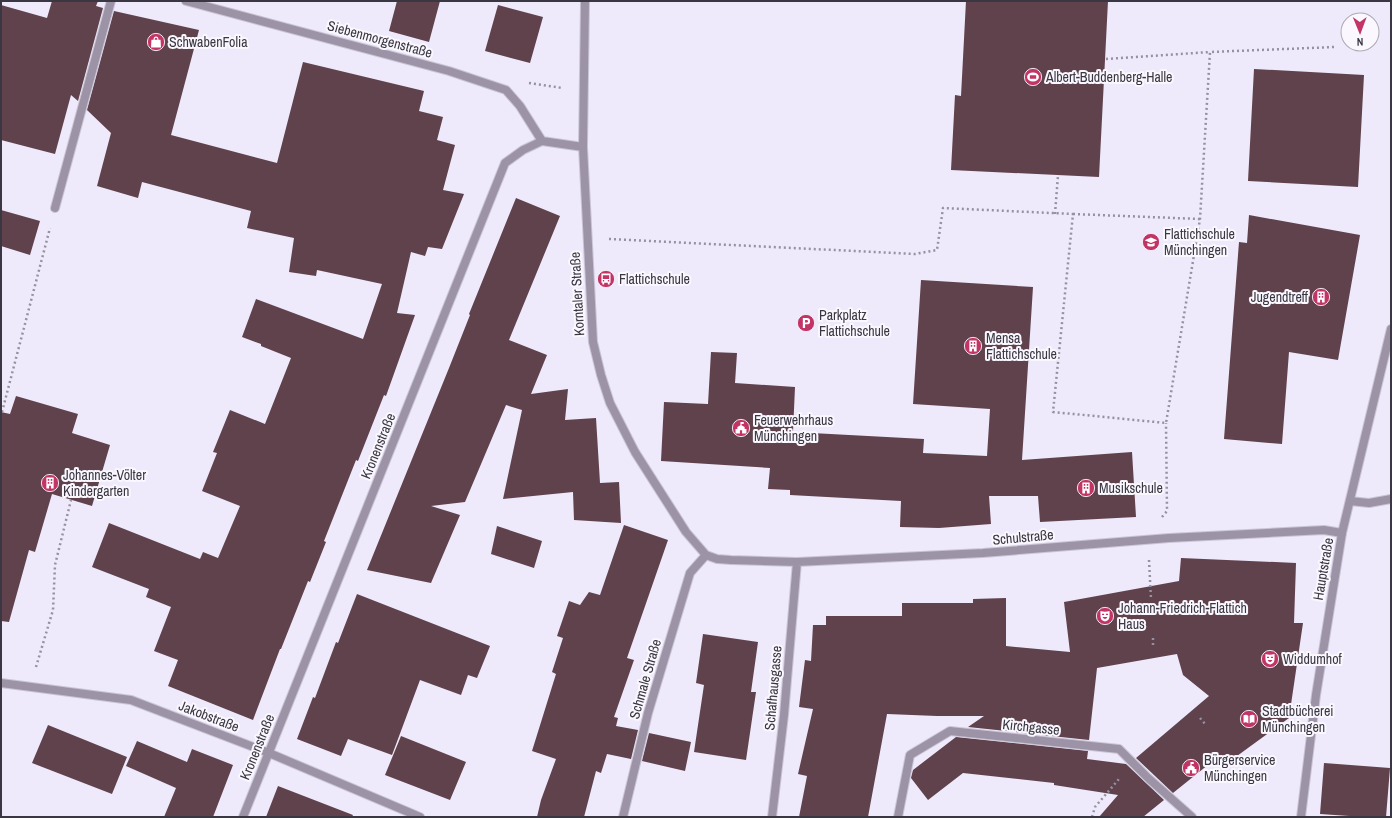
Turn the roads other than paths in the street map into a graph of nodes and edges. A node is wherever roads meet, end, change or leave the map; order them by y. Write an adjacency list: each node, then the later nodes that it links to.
1 (111, 1): 6 (street)
2 (186, 1): 4 (street, Siebenmorgenstraße)
3 (585, 1): 5 (street, Korntaler Straße)
4 (542, 141): 5 (street); 14 (street, Kronenstraße)
5 (583, 148): 11 (street, Korntaler Straße)
6 (55, 208)
7 (1391, 328): 9 (street, Hauptstraße)
8 (1391, 499): 9 (street)
9 (1350, 501): 10 (street, Hauptstraße)
10 (1342, 533): 12 (street, Schulstraße); 21 (street, Hauptstraße)
11 (706, 555): 12 (street, Schulstraße); 17 (street, Schmale Straße)
12 (797, 562): 18 (street, Schafhausgasse)
13 (1, 683): 14 (street, Jakobstraße)
14 (268, 753): 15 (street, Kronenstraße); 16 (street, Jakobstraße)
15 (243, 817)
16 (420, 817)
17 (623, 817)
18 (772, 817)
19 (898, 817): 20 (street, Kirchgasse)
20 (1192, 817)
21 (1301, 817)

